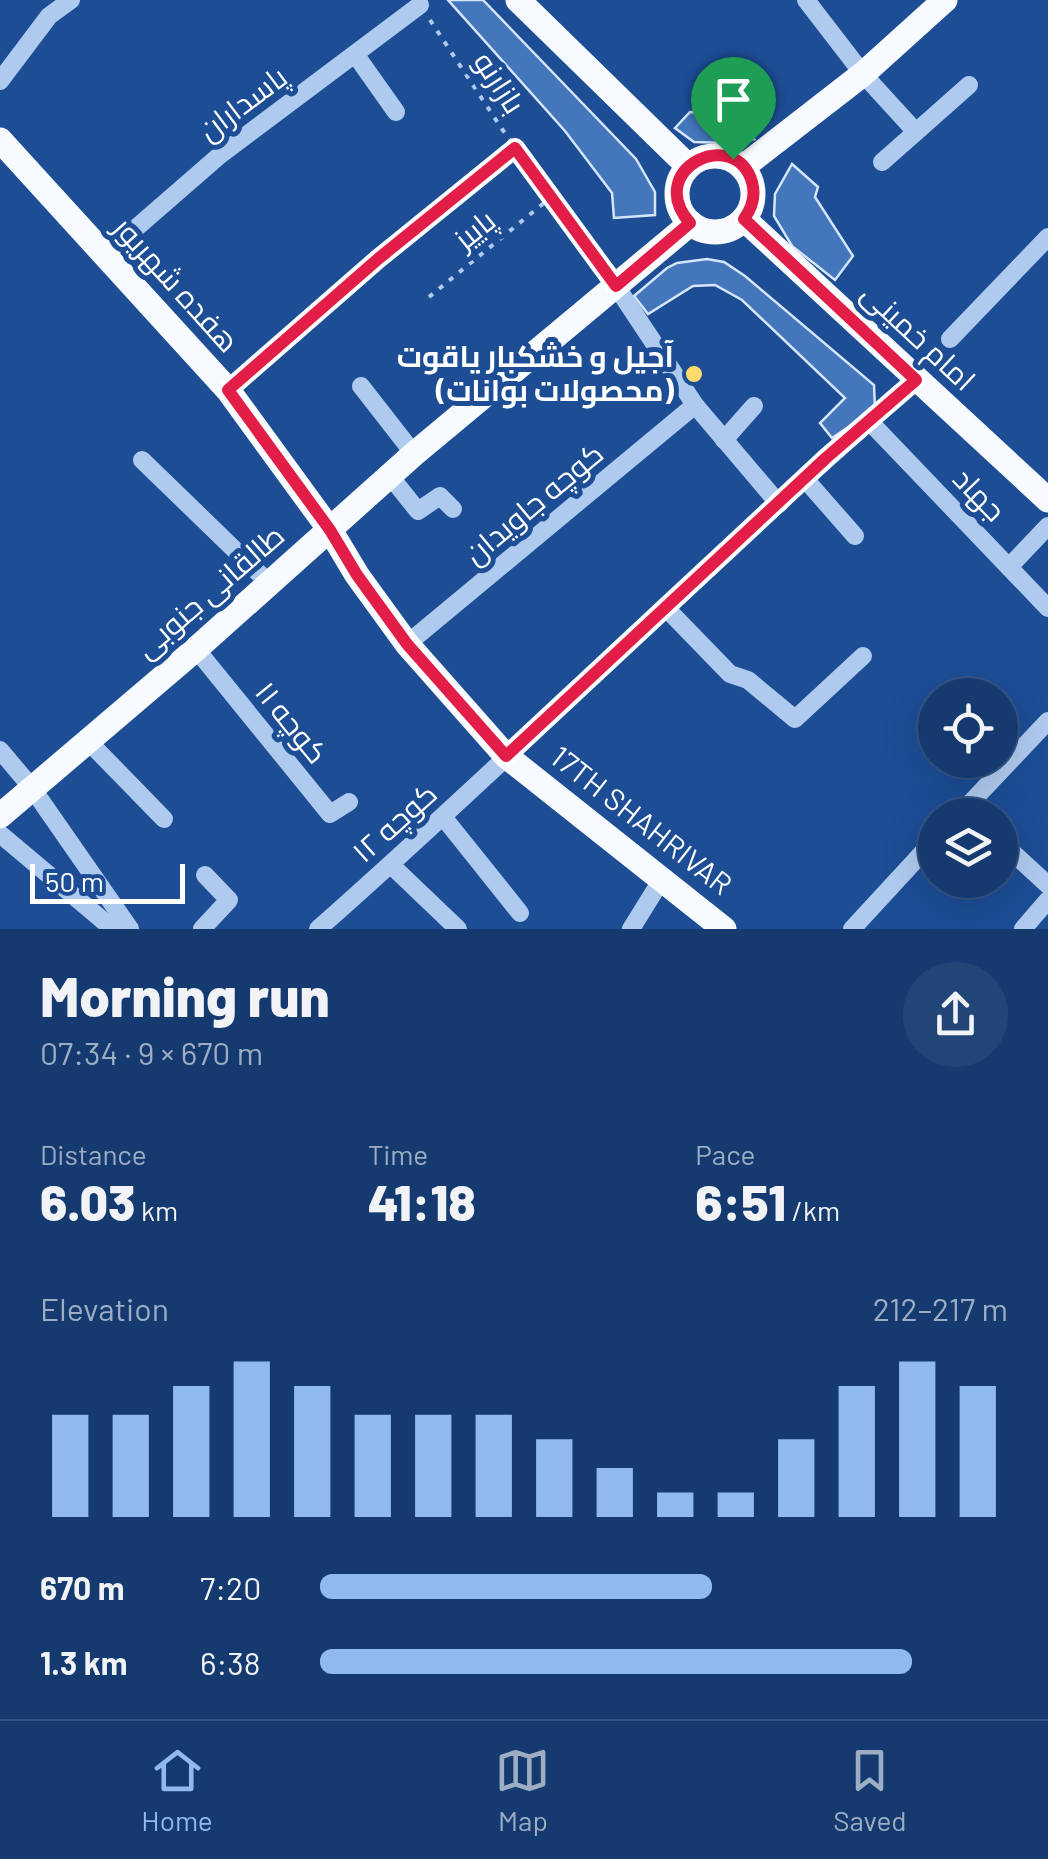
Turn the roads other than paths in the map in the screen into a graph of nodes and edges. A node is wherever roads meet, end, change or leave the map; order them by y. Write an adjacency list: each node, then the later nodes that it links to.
1 (71, 0): 8 (street)
2 (518, 0): 14 (main road)
3 (806, 0): 7 (street)
4 (945, 0): 7 (main road)
5 (420, 5): 6 (street, پاسداران)
6 (355, 54): 10 (street); 19 (street, پاسداران)
7 (863, 74): 11 (street); 15 (main road)
8 (0, 81)
9 (969, 85): 11 (street)
10 (396, 112)
11 (916, 132): 13 (street)
12 (0, 140): 19 (main road, هفده شهریور)
13 (882, 162)
14 (688, 166): 15 (main road); 17 (main road)
15 (744, 167): 16 (main road)
16 (744, 219): 17 (main road); 22 (main road, امام خمینی)
17 (690, 223): 20 (main road, طالقانی جنوبی)
18 (1048, 237): 21 (street)
19 (105, 255): 36 (main road, هفده شهریور)
20 (616, 286): 24 (street); 28 (main road, طالقانی جنوبی)
21 (950, 338)
22 (916, 380): 26 (street, کوچه ۱۲); 32 (main road, امام خمینی)
23 (361, 386): 28 (street)
24 (695, 405): 27 (street); 42 (street, کوچه جاویدان)
25 (754, 406): 27 (street)
26 (869, 421): 31 (street, کوچه ۱۲); 38 (street, جهاد)
27 (724, 440): 33 (street)
28 (414, 454): 30 (main road, طالقانی جنوبی)
29 (142, 460): 39 (street)
30 (390, 476): 34 (street); 36 (main road, طالقانی جنوبی)
31 (805, 479): 33 (street, کوچه ۱۲); 37 (street)
32 (1048, 500)
33 (779, 504): 40 (street, کوچه ۱۲)
34 (452, 509)
35 (1048, 526): 38 (street)
36 (330, 530): 39 (main road, طالقانی جنوبی); 42 (main road, 17TH SHAHRIVAR)
37 (854, 536)
38 (1009, 567): 41 (street, جهاد)
39 (269, 583): 43 (main road, طالقانی جنوبی)
40 (666, 608): 44 (street); 48 (street, کوچه ۱۲)
41 (1048, 608)
42 (407, 644): 48 (main road, 17TH SHAHRIVAR)
43 (196, 649): 46 (main road, طالقانی جنوبی); 51 (street, کوچه ۱۱)
44 (863, 656)
45 (1048, 721): 50 (street)
46 (87, 740): 49 (main road, طالقانی جنوبی); 54 (street)
47 (0, 750): 49 (street)
48 (506, 756): 53 (street, کوچه ۱۲); 60 (main road, 17TH SHAHRIVAR)
49 (32, 788): 52 (main road, طالقانی جنوبی); 65 (street)
50 (979, 798)
51 (349, 802)
52 (0, 816)
53 (444, 818): 58 (street, کوچه ۱۲); 63 (street)
54 (164, 819)
55 (0, 834): 64 (street)
56 (918, 857): 71 (street)
57 (1018, 858): 61 (street)
58 (391, 864): 67 (street, کوچه ۱۲); 68 (street)
59 (204, 875): 66 (street)
60 (662, 878): 69 (street); 70 (main road, 17TH SHAHRIVAR)
61 (1048, 885)
62 (1048, 900): 72 (street)
63 (520, 913)
64 (113, 929)
65 (130, 929)
66 (202, 929)
67 (318, 929)
68 (458, 929)
69 (630, 929)
70 (724, 929)
71 (852, 929)
72 (1024, 929)

